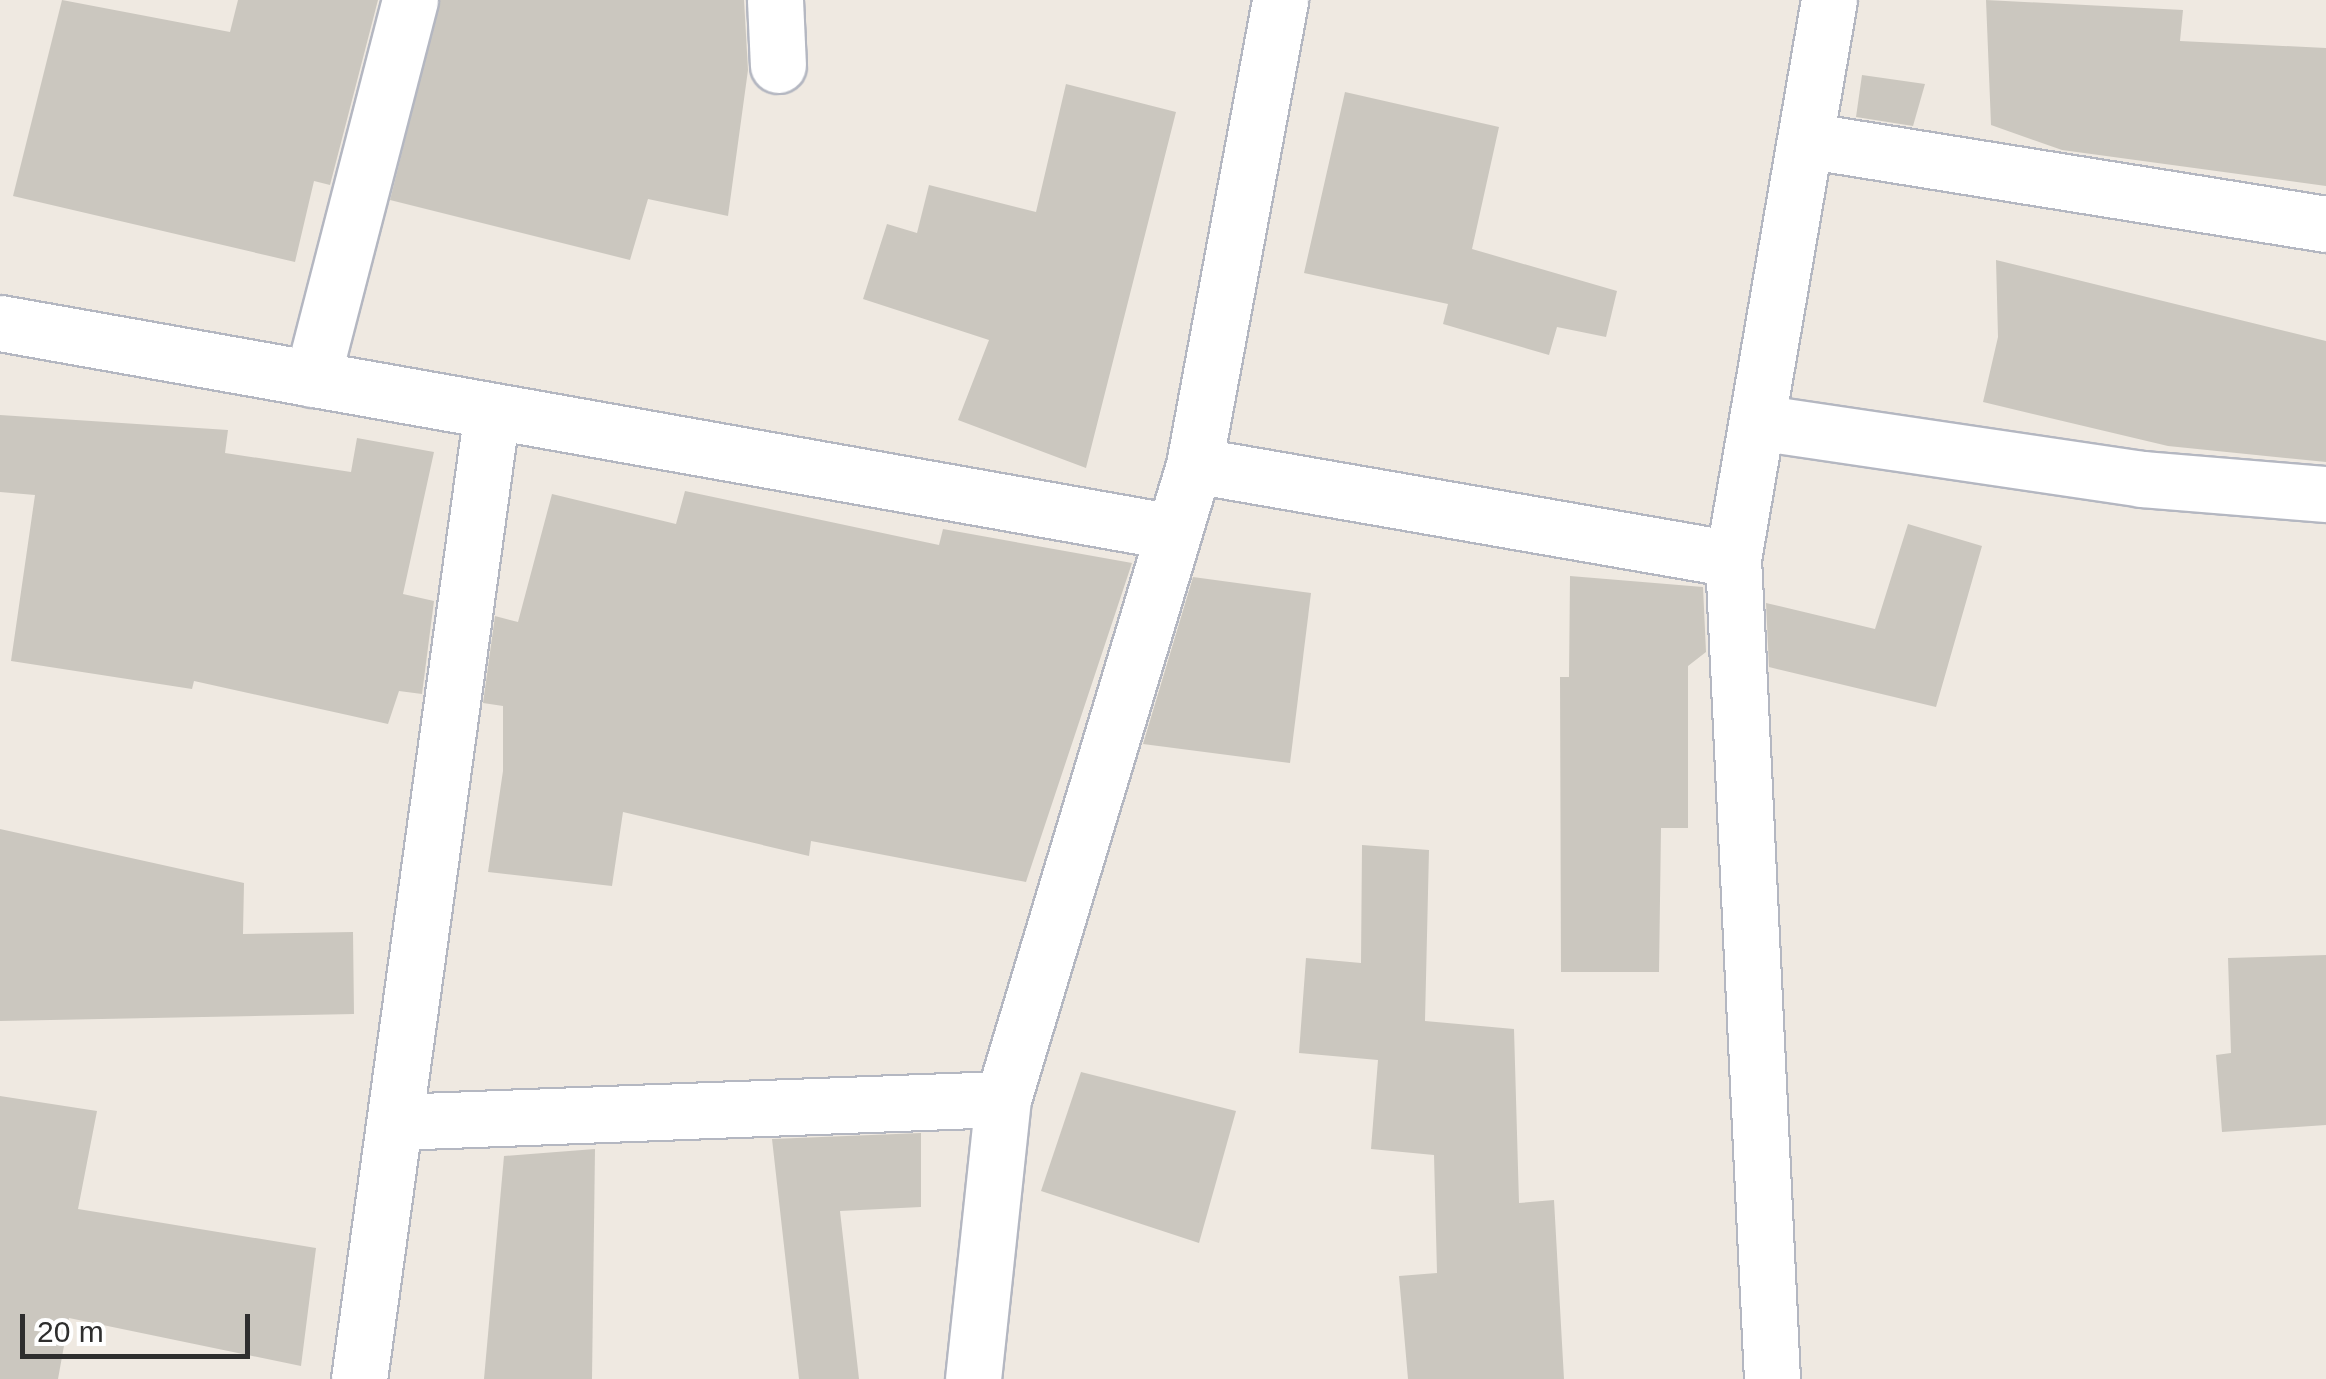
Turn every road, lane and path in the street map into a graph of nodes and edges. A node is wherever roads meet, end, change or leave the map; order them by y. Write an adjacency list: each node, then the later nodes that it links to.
1 (410, 0): 9 (street)
2 (775, 0): 5 (street)
3 (1280, 0): 12 (street)
4 (1829, 0): 6 (street)
5 (778, 65)
6 (1805, 140): 7 (street); 11 (street)
7 (2326, 224)
8 (0, 323): 9 (street)
9 (312, 379): 10 (street)
10 (492, 411): 14 (street); 17 (street)
11 (1757, 422): 13 (street); 15 (street)
12 (1194, 465): 14 (street); 15 (street)
13 (2326, 494)
14 (1173, 532): 16 (street)
15 (1733, 559): 20 (street)
16 (1002, 1100): 17 (street); 19 (street)
17 (395, 1122): 18 (street)
18 (359, 1379)
19 (973, 1379)
20 (1772, 1379)

